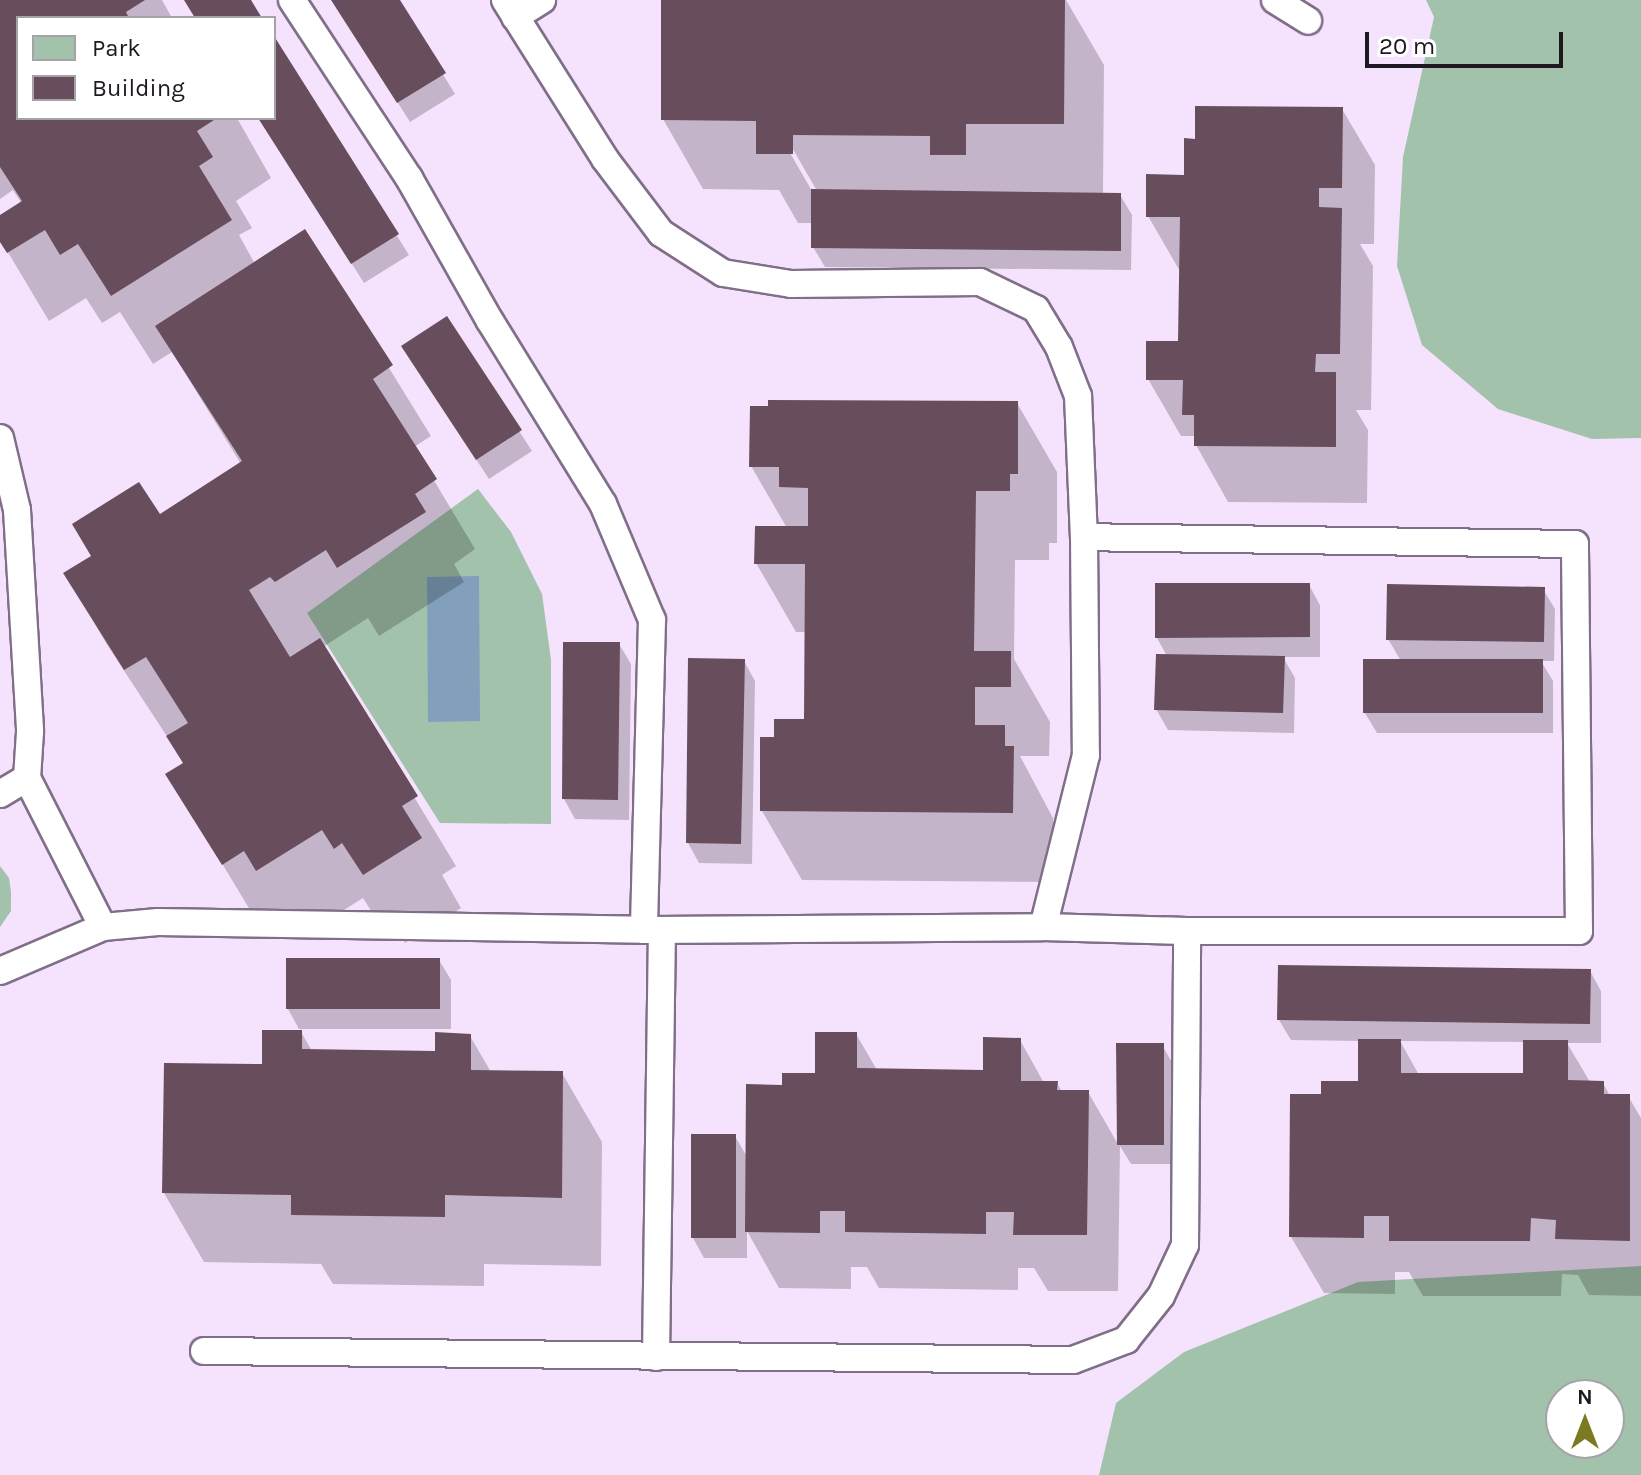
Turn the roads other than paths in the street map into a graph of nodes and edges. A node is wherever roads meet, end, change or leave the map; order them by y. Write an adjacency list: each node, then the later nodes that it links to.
1 (292, 0): 12 (lane)
2 (542, 0): 4 (lane)
3 (1275, 0): 5 (lane)
4 (510, 8): 7 (lane)
5 (1308, 21)
6 (0, 438): 8 (lane)
7 (1084, 537): 11 (lane); 13 (lane)
8 (27, 778): 9 (lane); 10 (lane)
9 (0, 794)
10 (103, 927): 12 (lane); 14 (lane)
11 (1043, 927): 12 (lane); 13 (lane)
12 (653, 930): 16 (lane)
13 (1187, 931): 16 (lane)
14 (0, 971)
15 (204, 1351): 16 (lane)
16 (656, 1357)

